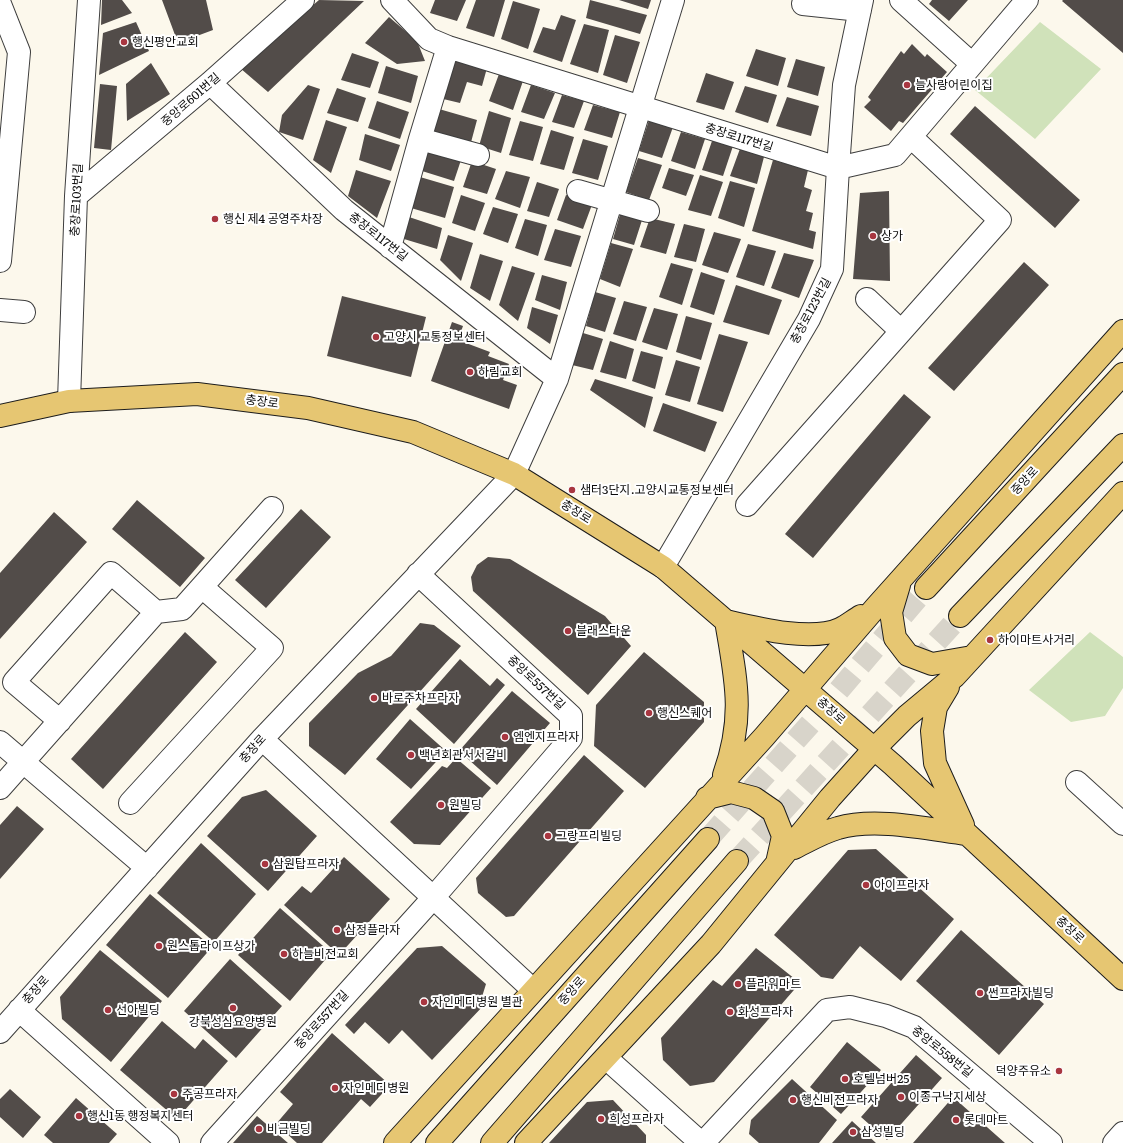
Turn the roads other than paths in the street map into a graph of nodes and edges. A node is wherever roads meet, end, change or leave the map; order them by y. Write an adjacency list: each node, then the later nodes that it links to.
1 (90, 0): 19 (street, 충장로103번길)
2 (303, 0): 12 (street, 중앙로601번길)
3 (392, 0): 10 (street, 충장로117번길)
4 (673, 0): 13 (street)
5 (901, 0): 11 (street)
6 (1027, 0): 11 (street)
7 (0, 4): 23 (street)
8 (803, 4): 9 (street)
9 (861, 5): 17 (street, 충장로123번길)
10 (448, 47): 13 (street, 충장로117번길); 15 (street)
11 (972, 64): 14 (street)
12 (210, 83): 19 (street, 중앙로601번길); 22 (street, 충장로117번길)
13 (641, 108): 17 (street, 충장로117번길); 20 (street)
14 (911, 137): 17 (street); 27 (street)
15 (420, 139): 16 (street); 22 (street)
16 (478, 155)
17 (838, 168): 38 (street, 충장로123번길)
18 (578, 191): 20 (street)
19 (76, 196): 31 (street, 충장로103번길)
20 (612, 201): 21 (street); 30 (street)
21 (648, 211)
22 (390, 247): 30 (street, 충장로117번길)
23 (0, 261)
24 (867, 298): 27 (street)
25 (0, 310): 26 (street)
26 (24, 312)
27 (901, 331): 36 (street)
28 (1123, 331): 40 (main road)
29 (1123, 374): 42 (main road, 중앙로)
30 (557, 379): 34 (street)
31 (69, 401): 32 (main road, 충장로); 34 (main road, 충장로)
32 (0, 416)
33 (1123, 445): 45 (main road)
34 (514, 474): 38 (main road, 충장로); 39 (street, 충장로)
35 (1123, 493): 47 (main road)
36 (747, 505)
37 (272, 508): 41 (street)
38 (663, 567): 46 (main road, 충장로)
39 (418, 574): 51 (street, 충장로); 65 (street, 중앙로557번길)
40 (901, 578): 43 (main road); 47 (main road)
41 (202, 586): 44 (street); 58 (street)
42 (926, 588)
43 (876, 607): 46 (main road); 49 (main road)
44 (156, 612): 50 (street); 50 (street)
45 (960, 616)
46 (726, 621): 49 (main road, 충장로); 57 (main road)
47 (972, 657): 48 (main road)
48 (955, 676): 53 (main road); 60 (main road)
49 (806, 688): 53 (main road, 충장로); 57 (main road)
50 (60, 721): 54 (street)
51 (262, 739): 64 (street, 충장로); 65 (street)
52 (0, 742): 54 (street)
53 (874, 749): 60 (main road, 충장로); 62 (main road)
54 (23, 762): 56 (street); 64 (street)
55 (1077, 782): 59 (street)
56 (0, 788)
57 (714, 791): 62 (main road); 67 (main road)
58 (130, 803)
59 (1123, 824)
60 (967, 834): 62 (main road); 66 (main road, 충장로)
61 (708, 839): 75 (main road, 중앙로)
62 (782, 859): 70 (main road)
63 (737, 861): 76 (main road)
64 (147, 868): 68 (street, 충장로)
65 (433, 898): 67 (street); 73 (street, 중앙로557번길)
66 (1123, 979)
67 (533, 990): 74 (main road)
68 (19, 1010): 69 (street, 충장로); 72 (street)
69 (0, 1032)
70 (606, 1058): 77 (main road); 78 (street, 중앙로558번길)
71 (1123, 1132): 80 (street)
72 (168, 1143)
73 (212, 1143)
74 (395, 1143)
75 (437, 1143)
76 (492, 1143)
77 (526, 1143)
78 (702, 1143): 79 (street, 중앙로558번길)
79 (1051, 1143)
80 (1114, 1143)

